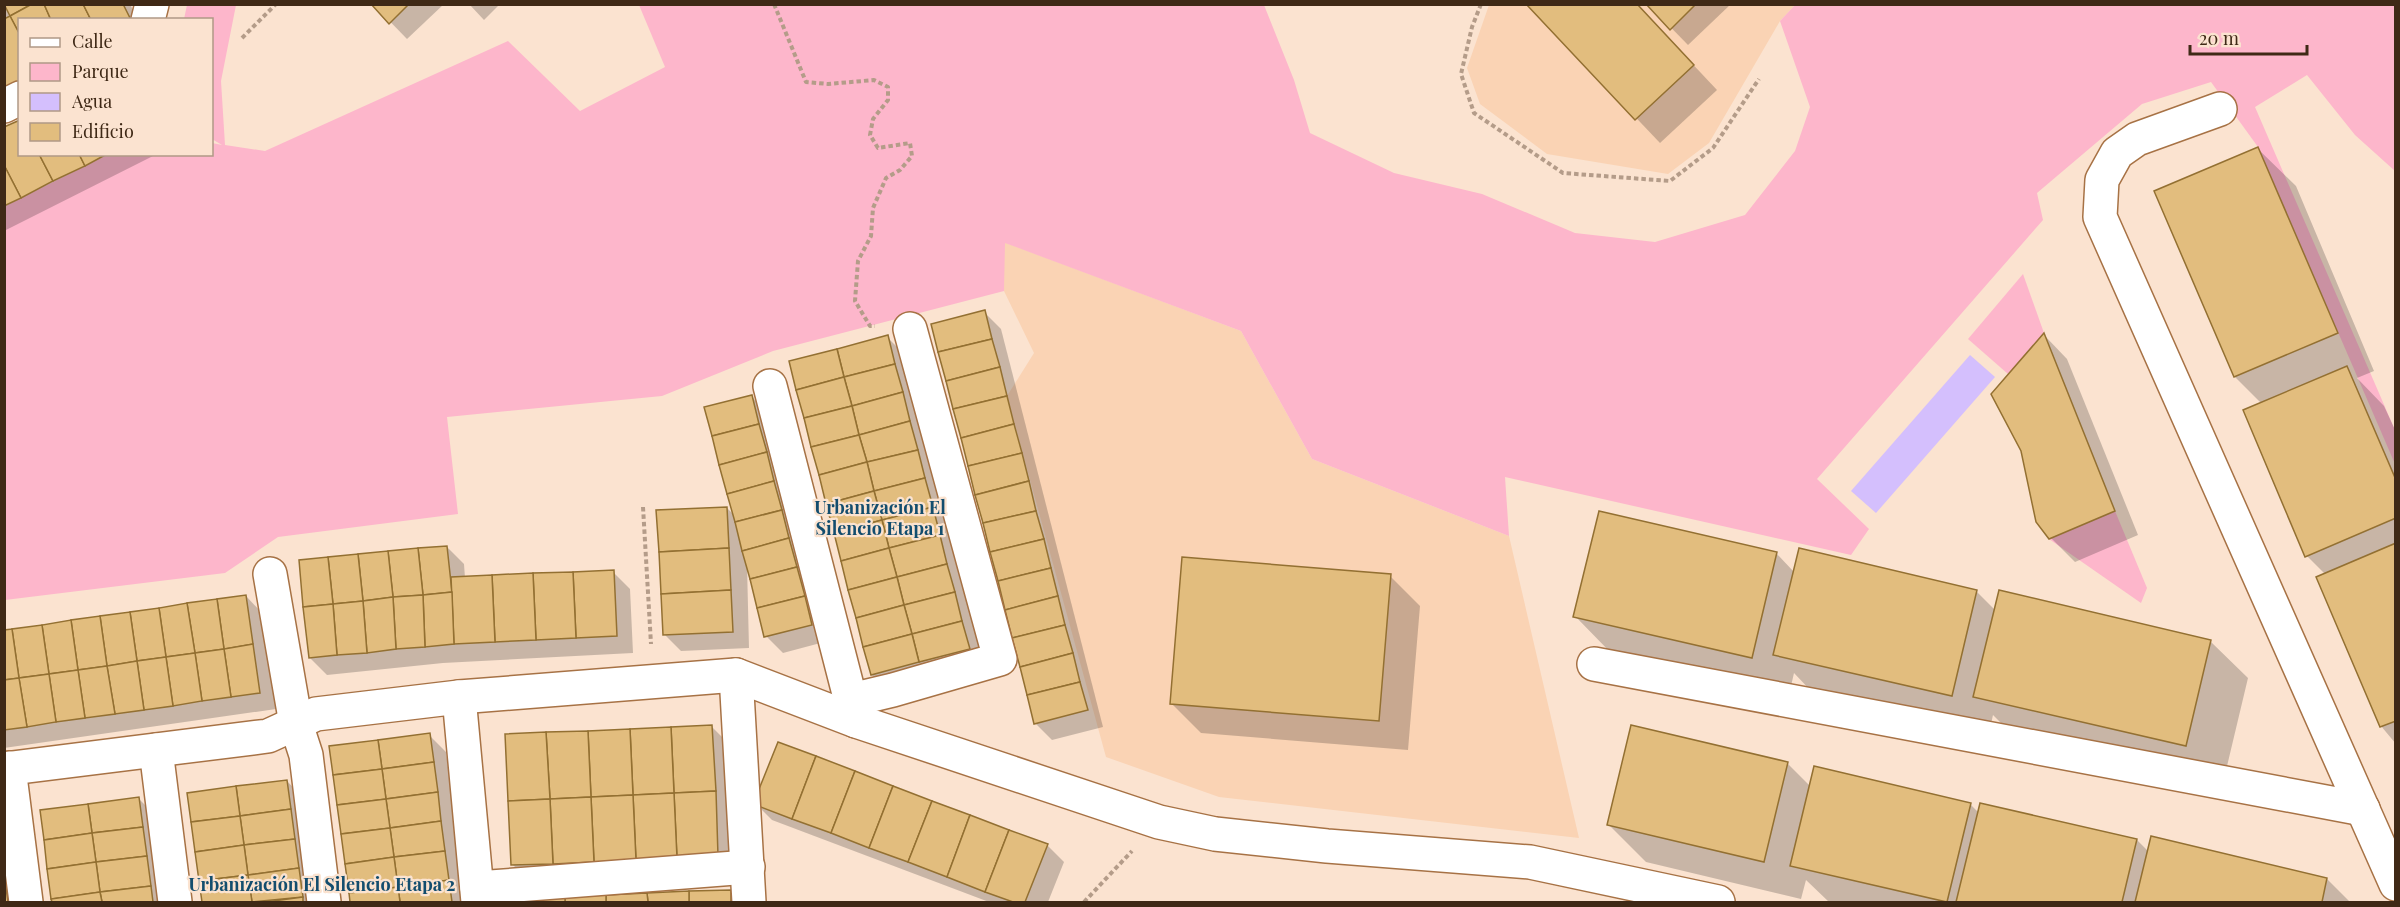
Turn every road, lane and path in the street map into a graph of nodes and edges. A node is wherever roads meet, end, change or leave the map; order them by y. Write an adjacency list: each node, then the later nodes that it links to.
1 (276, 4): 4 (path)
2 (774, 4): 9 (path)
3 (1481, 4): 5 (path)
4 (242, 38)
5 (1759, 79)
6 (18, 99): 7 (street)
7 (4, 106)
8 (2220, 110): 21 (street)
9 (910, 329): 17 (street)
10 (770, 386): 17 (street)
11 (643, 507): 15 (path)
12 (270, 574): 18 (street)
13 (1594, 664): 21 (street)
14 (736, 675): 15 (street); 17 (street); 23 (street)
15 (652, 680): 16 (street)
16 (459, 697): 18 (street); 25 (street)
17 (854, 710): 22 (street)
18 (296, 724): 19 (street); 28 (street)
19 (156, 750): 20 (street); 27 (street)
20 (7, 768): 26 (street)
21 (2363, 809): 24 (street)
22 (1159, 822): 30 (path); 31 (street)
23 (748, 867): 25 (street); 29 (street)
24 (2396, 884)
25 (478, 895)
26 (26, 903)
27 (175, 903)
28 (324, 903)
29 (750, 903)
30 (1084, 903)
31 (1718, 903)

